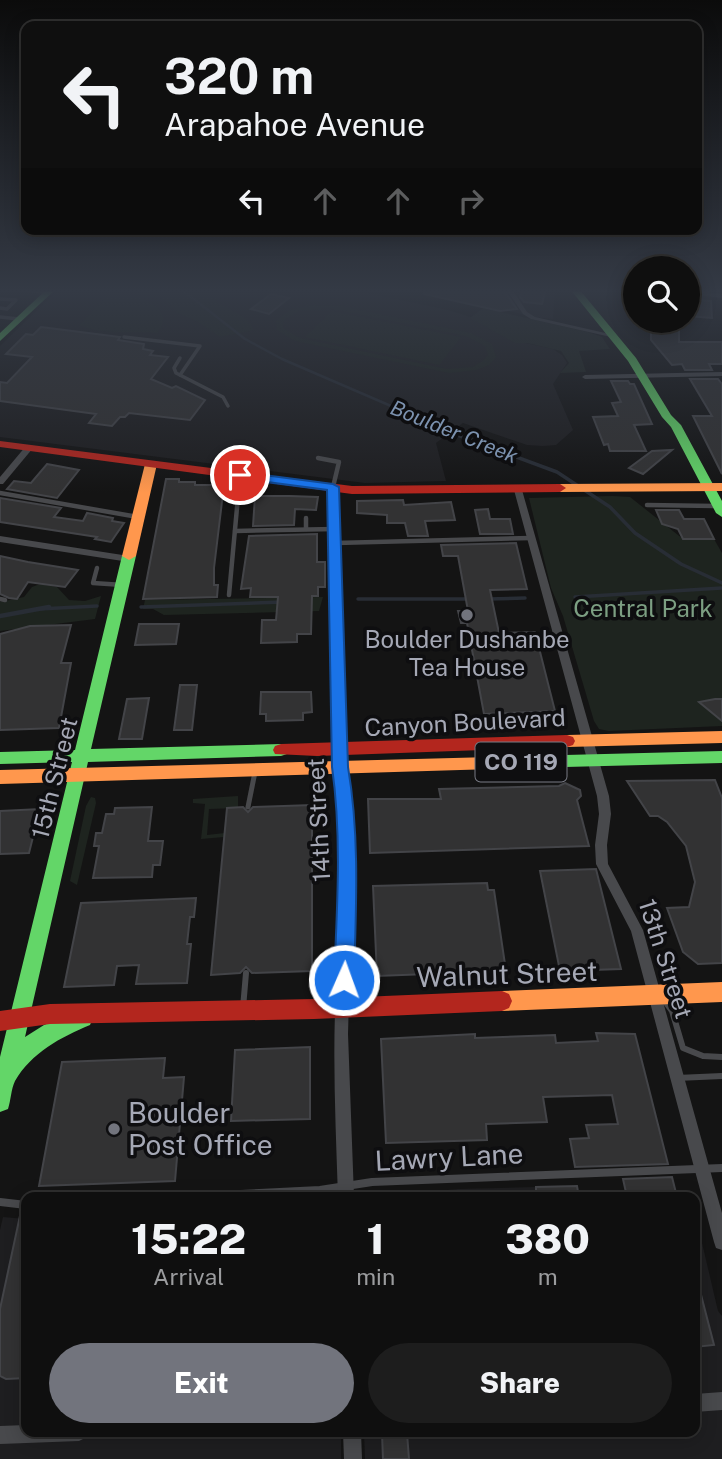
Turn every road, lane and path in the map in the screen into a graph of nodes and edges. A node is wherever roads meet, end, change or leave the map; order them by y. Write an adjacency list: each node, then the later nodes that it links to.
1 (193, 357): 6 (lane)
2 (631, 357): 7 (main road)
3 (634, 357): 7 (main road)
4 (180, 358): 6 (lane)
5 (722, 374): 7 (street)
6 (180, 375): 9 (lane)
7 (649, 376): 8 (street); 17 (main road)
8 (585, 377)
9 (228, 406)
10 (0, 444): 11 (main road)
11 (29, 448): 13 (main road); 15 (street)
12 (318, 458): 16 (lane, 14th Street)
13 (151, 464): 14 (main road); 22 (main road, 15th Street)
14 (240, 475): 16 (main road); 26 (lane)
15 (0, 482)
16 (333, 487): 18 (main road); 25 (street, 14th Street)
17 (716, 487): 18 (main road); 21 (main road)
18 (519, 490): 27 (street, 13th Street)
19 (0, 493): 22 (lane)
20 (647, 505): 21 (lane)
21 (720, 510)
22 (139, 517): 30 (main road, 15th Street)
23 (306, 518): 24 (lane)
24 (306, 529): 25 (lane); 26 (lane)
25 (335, 529): 29 (street, 14th Street)
26 (235, 531): 33 (lane)
27 (531, 538): 29 (lane); 35 (street, 13th Street)
28 (0, 539): 30 (street)
29 (336, 543): 39 (street, 14th Street)
30 (129, 559): 32 (main road, 15th Street)
31 (97, 568): 32 (lane)
32 (123, 585): 36 (main road, 15th Street)
33 (229, 595)
34 (722, 737): 35 (main road, Canyon Boulevard / CO 119)
35 (586, 740): 39 (main road, Canyon Boulevard / CO 119); 40 (street, 13th Street)
36 (84, 756): 38 (main road, Canyon Boulevard / CO 119); 39 (main road, Canyon Boulevard / CO 119); 42 (main road, 15th Street)
37 (722, 757): 40 (main road, Canyon Boulevard / CO 119)
38 (0, 758)
39 (340, 759): 40 (main road, Canyon Boulevard / CO 119); 41 (main road, Canyon Boulevard / CO 119); 48 (street, 14th Street)
40 (593, 760): 47 (street, 13th Street)
41 (255, 769): 42 (main road, Canyon Boulevard / CO 119); 44 (lane)
42 (79, 775): 43 (main road, Canyon Boulevard / CO 119); 51 (main road, 15th Street)
43 (0, 777)
44 (248, 807)
45 (246, 973): 49 (lane)
46 (722, 992): 47 (main road, Walnut Street)
47 (656, 994): 48 (main road, Walnut Street); 53 (lane); 55 (street, 13th Street)
48 (342, 1007): 49 (main road, Walnut Street); 61 (street, 14th Street)
49 (243, 1011): 50 (main road, Walnut Street)
50 (95, 1014): 51 (main road, Walnut Street); 56 (main road)
51 (21, 1017): 52 (main road, Walnut Street); 56 (main road, 15th Street)
52 (0, 1021)
53 (722, 1058)
54 (722, 1076): 55 (lane)
55 (677, 1078): 59 (street, 13th Street)
56 (4, 1084): 57 (main road, 15th Street)
57 (0, 1101)
58 (722, 1168): 59 (lane, Lawry Lane)
59 (702, 1169): 61 (lane, Lawry Lane); 64 (street, 13th Street)
60 (279, 1192): 61 (lane, Lawry Lane)
61 (346, 1192)
62 (0, 1202): 63 (lane)
63 (21, 1204)
64 (722, 1242)
65 (722, 1401): 66 (street)
66 (700, 1403)
67 (21, 1434): 68 (street)
68 (0, 1435)
69 (352, 1437): 70 (street)
70 (353, 1459)

